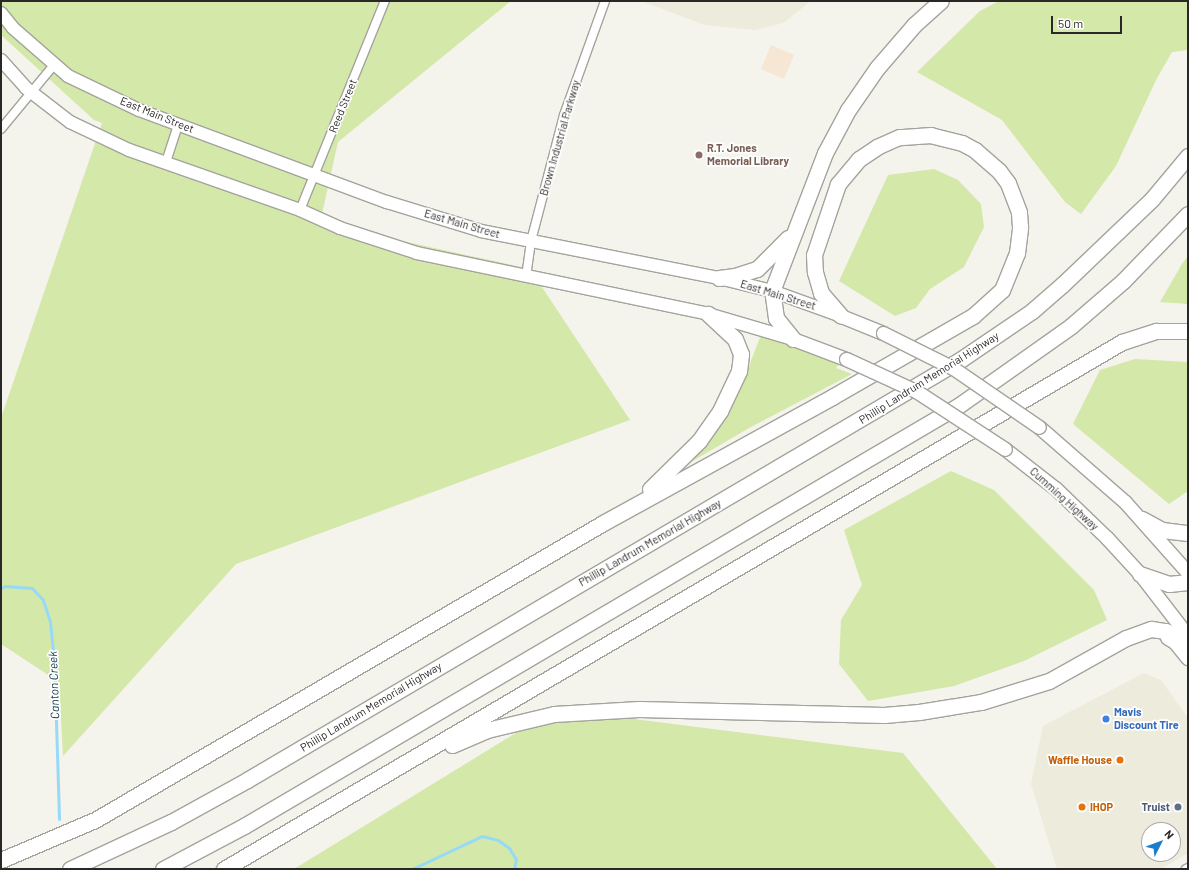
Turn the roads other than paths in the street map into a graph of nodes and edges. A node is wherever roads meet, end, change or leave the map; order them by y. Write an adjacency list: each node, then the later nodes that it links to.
1 (385, 1): 12 (street, Reed Street)
2 (605, 1): 16 (street, Brown Industrial Parkway)
3 (941, 1): 15 (highway)
4 (1, 13): 6 (main road, East Main Street)
5 (1, 60): 7 (main road)
6 (54, 65): 7 (street); 8 (main road, East Main Street)
7 (32, 92): 9 (street); 11 (main road)
8 (178, 124): 11 (street); 12 (main road, East Main Street)
9 (1, 129)
10 (1188, 156): 36 (highway, Phillip Landrum Memorial Highway)
11 (166, 162): 13 (main road)
12 (315, 176): 13 (street, Reed Street); 16 (main road, East Main Street)
13 (300, 210): 17 (main road)
14 (1188, 214): 37 (highway)
15 (796, 225): 18 (highway); 19 (highway)
16 (531, 241): 17 (street, Brown Industrial Parkway); 18 (main road, East Main Street)
17 (526, 277): 20 (main road)
18 (719, 278): 19 (main road, East Main Street)
19 (772, 291): 21 (main road, East Main Street); 23 (highway)
20 (708, 314): 23 (main road); 25 (highway)
21 (841, 316): 24 (main road, East Main Street, bridge); 25 (highway)
22 (1188, 331): 34 (highway)
23 (793, 339): 28 (main road, Cumming Highway, bridge)
24 (1142, 519): 26 (highway); 27 (main road)
25 (603, 523): 35 (highway)
26 (1188, 533)
27 (1188, 573)
28 (1140, 574): 29 (highway); 30 (main road, Cumming Highway)
29 (1188, 582)
30 (1188, 636)
31 (1188, 641): 33 (highway)
32 (1188, 657): 33 (highway)
33 (1093, 659): 34 (highway)
34 (394, 770): 38 (highway)
35 (1, 860)
36 (70, 869)
37 (163, 869)
38 (224, 869)

